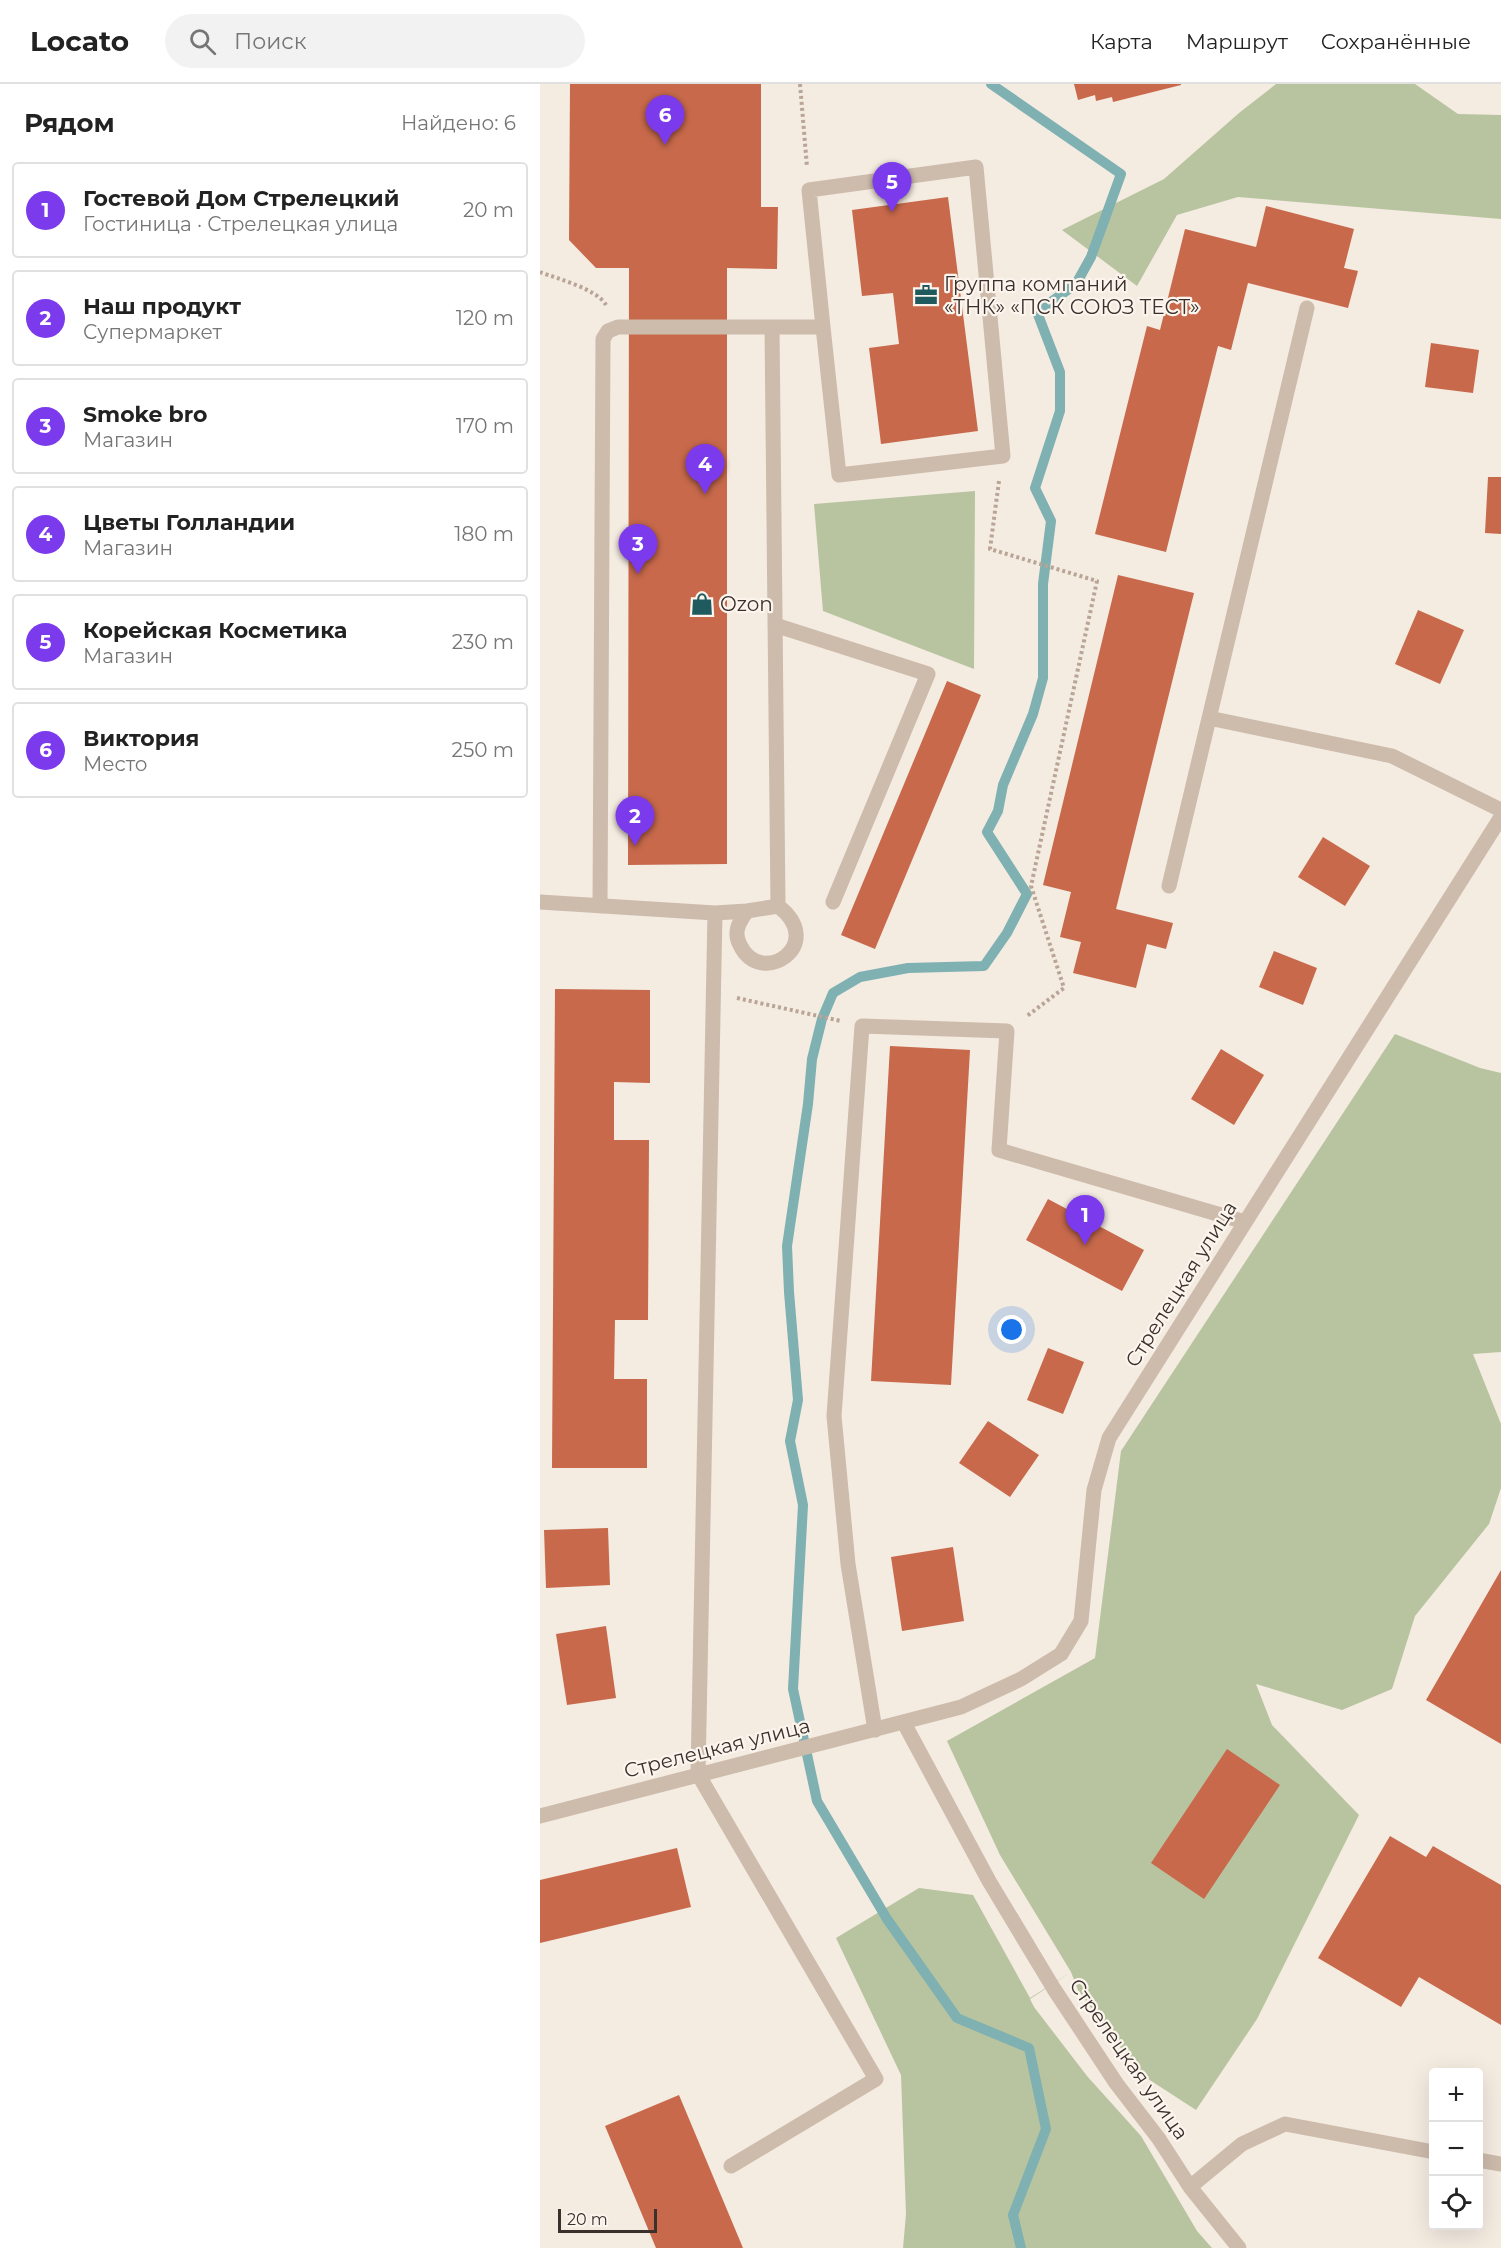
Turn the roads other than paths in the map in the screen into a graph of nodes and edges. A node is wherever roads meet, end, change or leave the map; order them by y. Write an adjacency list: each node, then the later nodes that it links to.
1 (1307, 308): 5 (street)
2 (772, 327): 3 (street); 4 (street); 11 (street)
3 (823, 327): 3 (street)
4 (775, 625): 10 (street); 12 (street)
5 (1209, 718): 6 (street); 8 (street)
6 (1501, 810)
7 (1501, 817): 15 (street, Стрелецкая улица)
8 (1169, 886)
9 (540, 902): 11 (street)
10 (832, 902)
11 (600, 906): 14 (street)
12 (778, 906): 13 (street); 13 (street)
13 (747, 911): 14 (street)
14 (715, 913): 18 (street)
15 (1245, 1222): 16 (street, Стрелецкая улица); 17 (street)
16 (904, 1723): 17 (street, Стрелецкая улица); 24 (street, Стрелецкая улица)
17 (875, 1730): 18 (street, Стрелецкая улица)
18 (698, 1774): 19 (street, Стрелецкая улица); 23 (street)
19 (540, 1815)
20 (1429, 2150): 24 (street)
21 (1483, 2161): 22 (street)
22 (1501, 2164)
23 (731, 2166)
24 (1190, 2187): 25 (street, Стрелецкая улица)
25 (1239, 2248)

